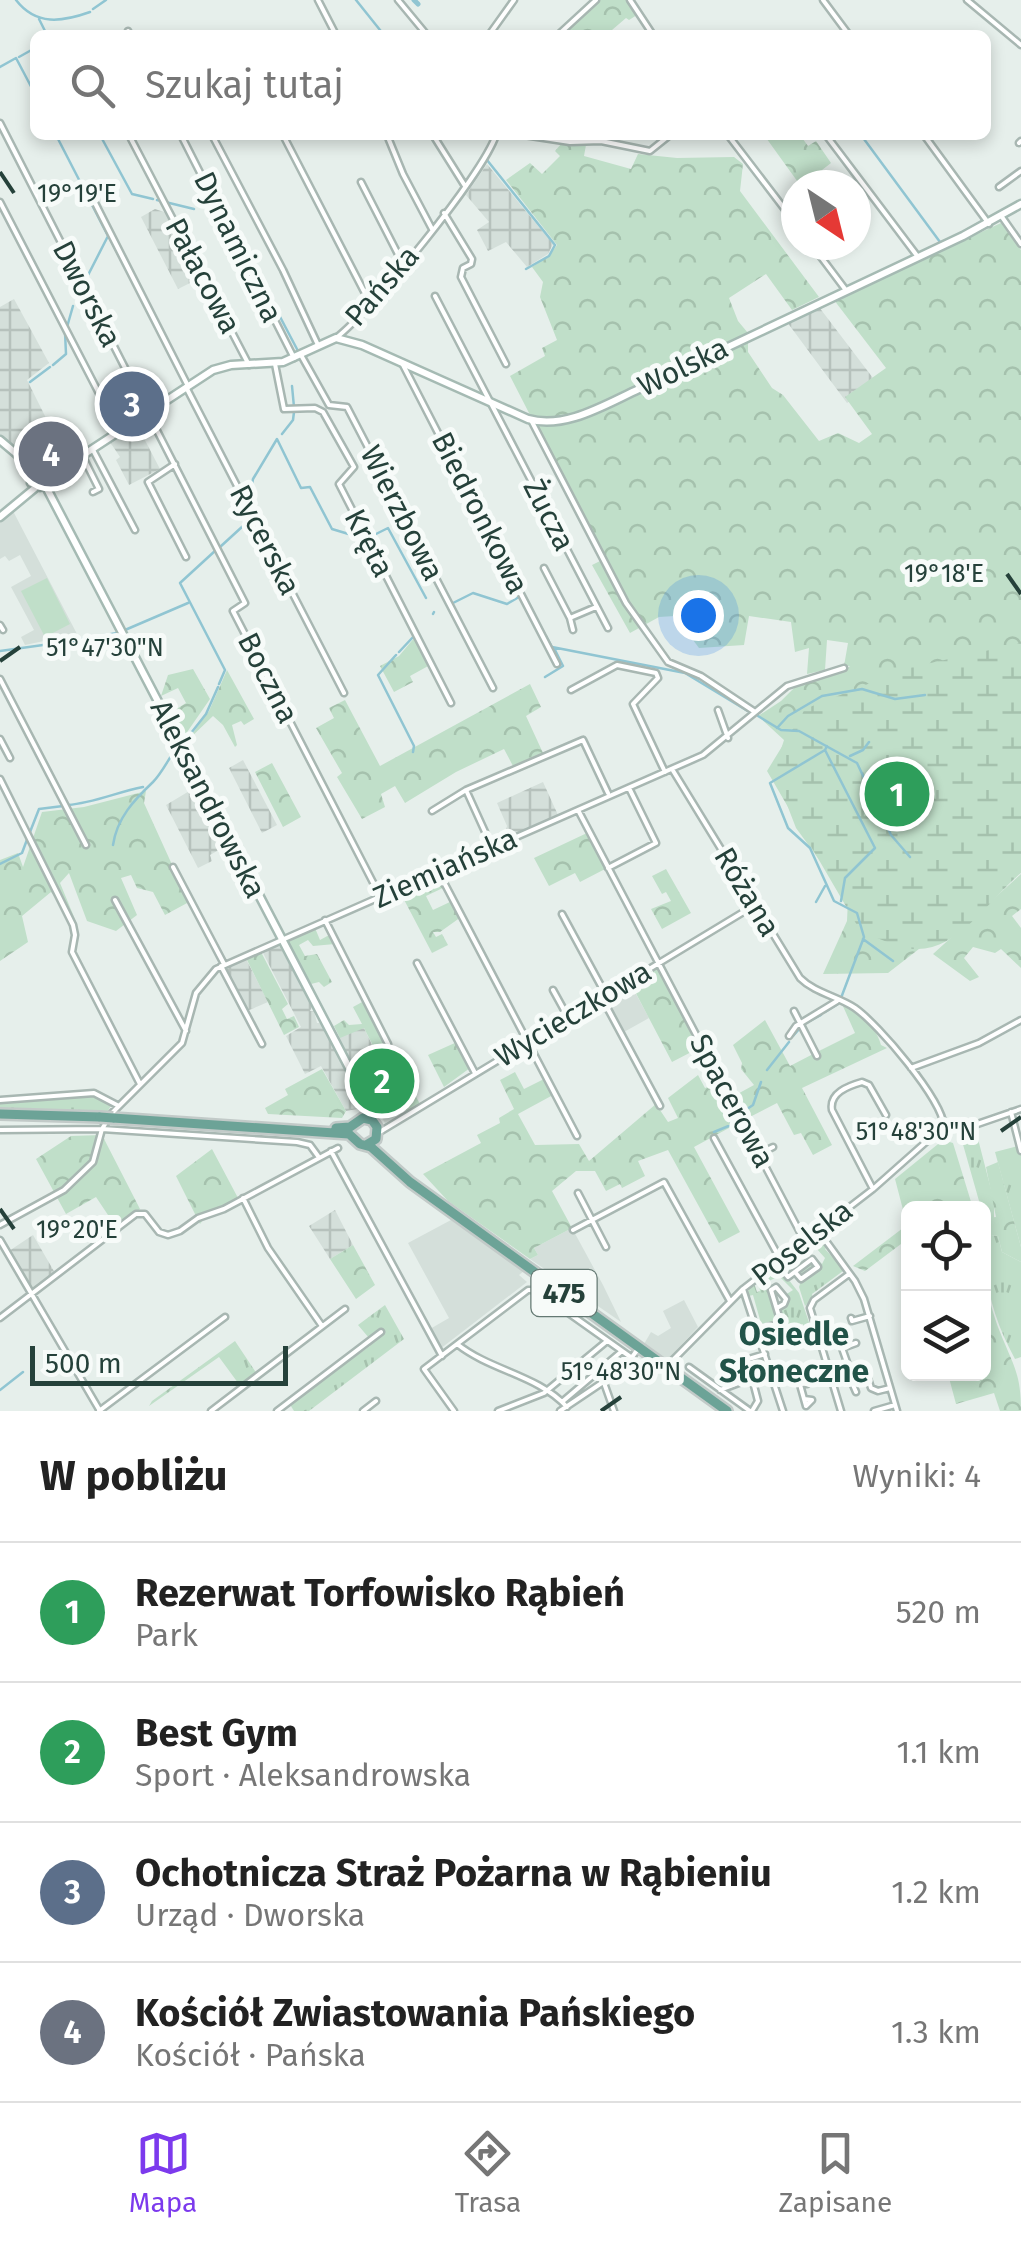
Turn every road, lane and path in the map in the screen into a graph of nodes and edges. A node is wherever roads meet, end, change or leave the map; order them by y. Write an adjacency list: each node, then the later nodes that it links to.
1 (318, 0): 10 (street)
2 (398, 0): 11 (street)
3 (502, 0): 9 (street)
4 (514, 0): 9 (street)
5 (596, 0): 13 (street)
6 (630, 0): 14 (street)
7 (823, 0): 15 (street)
8 (967, 0): 16 (street)
9 (508, 7): 12 (street)
10 (333, 30)
11 (423, 30)
12 (492, 30)
13 (563, 30)
14 (650, 30)
15 (845, 30)
16 (1021, 45)
17 (0, 123): 59 (street, Dworska)
18 (132, 140): 56 (street, Pałacowa)
19 (185, 140): 52 (street, Dynamiczna)
20 (215, 140): 51 (street)
21 (286, 140): 49 (street)
22 (390, 140): 42 (street)
23 (436, 140): 33 (street)
24 (493, 140): 33 (street, Pańska)
25 (549, 140): 30 (street)
26 (663, 140): 30 (street)
27 (732, 140): 37 (street)
28 (830, 140): 44 (street)
29 (928, 140): 41 (street)
30 (601, 141)
31 (1021, 171): 34 (street)
32 (360, 182): 46 (street)
33 (465, 186): 39 (street, Pańska)
34 (999, 188)
35 (92, 197): 57 (street, Rycerska)
36 (0, 202): 61 (street)
37 (781, 204)
38 (1021, 204): 40 (street, Wolska)
39 (444, 213): 42 (street, Pańska); 55 (street)
40 (1002, 218): 41 (street, Wolska); 43 (street)
41 (989, 224): 44 (street, Wolska)
42 (432, 229): 46 (street, Pańska)
43 (1021, 244)
44 (918, 257): 47 (street, Wolska)
45 (823, 260): 47 (street)
46 (403, 264): 49 (street, Pańska)
47 (846, 290): 60 (street, Wolska)
48 (435, 296): 58 (street, Żucza)
49 (370, 302): 50 (street, Pańska)
50 (336, 338): 51 (street, Pańska); 53 (street)
51 (318, 346): 52 (street, Pańska)
52 (297, 357): 54 (street, Pańska); 80 (street, Wierzbowa)
53 (402, 363): 58 (street); 77 (street, Biedronkowa)
54 (275, 364): 56 (street, Pańska); 83 (street, Kręta)
55 (506, 364)
56 (249, 365): 57 (street, Pańska)
57 (187, 386): 59 (street, Pańska); 82 (street, Rycerska)
58 (490, 402): 60 (street); 73 (street, Żucza)
59 (148, 410): 61 (street, Pańska); 66 (street, Boczna)
60 (531, 420): 85 (street)
61 (118, 430): 63 (street, Pańska)
62 (0, 440): 64 (street, Aleksandrowska)
63 (92, 447): 65 (street, Pańska); 70 (street)
64 (4, 448): 67 (street, Aleksandrowska)
65 (81, 455): 67 (street, Pańska); 68 (street)
66 (175, 464): 71 (street); 102 (street, Boczna)
67 (38, 481): 69 (street, Pańska); 107 (street, Aleksandrowska)
68 (92, 492)
69 (1, 516)
70 (135, 530)
71 (186, 557)
72 (544, 568): 74 (street)
73 (596, 607): 74 (street); 75 (street, Żucza)
74 (570, 618): 76 (street)
75 (608, 628)
76 (573, 630)
77 (557, 664)
78 (844, 668): 85 (street, Ziemiańska)
79 (0, 679): 97 (street)
80 (493, 688)
81 (571, 690): 90 (street)
82 (344, 693)
83 (451, 703)
84 (718, 710): 86 (street)
85 (757, 713): 86 (street, Ziemiańska)
86 (728, 738): 89 (street, Ziemiańska)
87 (0, 740): 88 (street)
88 (10, 758)
89 (672, 769): 90 (street, Ziemiańska); 104 (street, Różana)
90 (664, 772): 92 (street, Ziemiańska)
91 (0, 779): 126 (street)
92 (628, 786): 94 (street, Ziemiańska); 100 (street)
93 (466, 790): 94 (street); 96 (street); 98 (street)
94 (609, 796): 95 (street, Ziemiańska)
95 (578, 809): 98 (street, Ziemiańska); 100 (street, Spacerowa)
96 (432, 810)
97 (86, 844)
98 (492, 847): 101 (street, Ziemiańska)
99 (173, 867): 110 (street)
100 (608, 868): 108 (street, Spacerowa)
101 (438, 871): 102 (street, Ziemiańska); 120 (street)
102 (380, 896): 106 (street, Ziemiańska)
103 (115, 900): 118 (street)
104 (755, 905): 108 (street, Wycieczkowa); 113 (street, Różana)
105 (562, 914): 112 (street)
106 (324, 920): 107 (street, Ziemiańska); 122 (street)
107 (281, 939): 110 (street, Ziemiańska); 127 (street, Aleksandrowska)
108 (658, 962): 112 (street, Wycieczkowa); 148 (street, Spacerowa)
109 (417, 963): 125 (street)
110 (222, 966): 118 (street); 121 (street)
111 (552, 990): 115 (street)
112 (604, 996): 115 (street, Wycieczkowa); 130 (street)
113 (838, 1000): 117 (street); 124 (street, Różana)
114 (794, 1011): 117 (street)
115 (569, 1019): 120 (street, Wycieczkowa)
116 (1021, 1020): 124 (street)
117 (800, 1023): 119 (street); 123 (street)
118 (186, 1031): 126 (street)
119 (789, 1036)
120 (529, 1043): 125 (street, Wycieczkowa); 141 (street)
121 (262, 1044)
122 (388, 1044)
123 (818, 1056)
124 (910, 1068): 137 (street)
125 (475, 1072): 140 (street, Wycieczkowa)
126 (140, 1084): 129 (street)
127 (360, 1088): 135 (street, Aleksandrowska); 140 (street, Aleksandrowska)
128 (0, 1100): 129 (street)
129 (118, 1105): 136 (street)
130 (660, 1106)
131 (1021, 1109): 132 (street)
132 (1011, 1112): 137 (street); 146 (street)
133 (0, 1114): 136 (main road)
134 (886, 1115): 150 (street)
135 (356, 1121): 139 (main road); 140 (main road); 142 (main road)
136 (101, 1123): 138 (street); 139 (main road, bridge); 149 (street); 154 (street)
137 (944, 1126): 150 (street, Poselska)
138 (0, 1130)
139 (324, 1130): 142 (main road)
140 (373, 1132): 142 (main road, 475); 180 (main road, 475)
141 (577, 1136)
142 (354, 1138)
143 (714, 1138): 160 (street)
144 (773, 1147): 148 (street)
145 (338, 1148): 147 (street)
146 (1021, 1151)
147 (331, 1152): 149 (street); 183 (street)
148 (759, 1154): 158 (street, Spacerowa)
149 (318, 1156): 152 (street)
150 (873, 1189): 156 (street, Poselska)
151 (578, 1192): 153 (street)
152 (243, 1198): 166 (street); 174 (street)
153 (592, 1220): 155 (street); 159 (street); 167 (street)
154 (0, 1225)
155 (573, 1230)
156 (818, 1230): 158 (street, Poselska); 164 (street)
157 (0, 1240): 166 (street)
158 (804, 1240): 160 (street, Poselska)
159 (606, 1247)
160 (777, 1260): 162 (street); 165 (street, Poselska)
161 (803, 1266): 162 (street); 163 (street); 163 (street)
162 (795, 1272): 163 (street)
163 (809, 1273)
164 (850, 1274): 170 (street); 191 (street)
165 (744, 1289): 167 (street, Poselska); 175 (street)
166 (31, 1294): 172 (street); 204 (street)
167 (730, 1301): 185 (street, Poselska)
168 (776, 1308): 175 (street)
169 (345, 1309): 174 (street)
170 (870, 1316): 173 (street); 194 (street)
171 (225, 1317): 204 (street)
172 (0, 1318)
173 (850, 1318)
174 (322, 1326): 205 (street)
175 (758, 1330): 182 (street)
176 (381, 1332): 206 (street)
177 (607, 1341): 179 (street); 181 (street); 196 (street)
178 (856, 1343): 191 (street)
179 (458, 1344): 183 (street); 196 (street)
180 (639, 1348): 184 (street); 185 (main road, 475)
181 (622, 1351): 184 (street); 201 (street)
182 (766, 1354): 187 (street); 192 (street)
183 (442, 1356): 208 (street)
184 (632, 1358): 190 (street)
185 (666, 1367): 198 (main road, 475)
186 (688, 1367): 195 (street)
187 (722, 1367)
188 (796, 1374): 192 (street); 193 (street); 193 (street)
189 (852, 1379): 191 (street); 194 (street); 197 (street)
190 (603, 1380): 202 (street); 211 (street)
191 (832, 1380): 215 (street)
192 (774, 1381): 214 (street)
193 (799, 1383): 199 (street)
194 (890, 1388): 203 (street)
195 (718, 1389): 198 (street); 213 (street); 213 (street)
196 (547, 1390): 201 (street); 209 (street)
197 (856, 1392)
198 (710, 1398): 212 (main road, 475)
199 (804, 1399)
200 (376, 1400): 207 (street)
201 (562, 1402): 202 (street)
202 (567, 1408): 210 (street)
203 (896, 1408): 216 (street)
204 (99, 1411)
205 (211, 1411)
206 (277, 1411)
207 (363, 1411)
208 (454, 1411)
209 (498, 1411)
210 (560, 1411)
211 (614, 1411)
212 (727, 1411)
213 (751, 1411)
214 (783, 1411)
215 (842, 1411)
216 (874, 1411)

